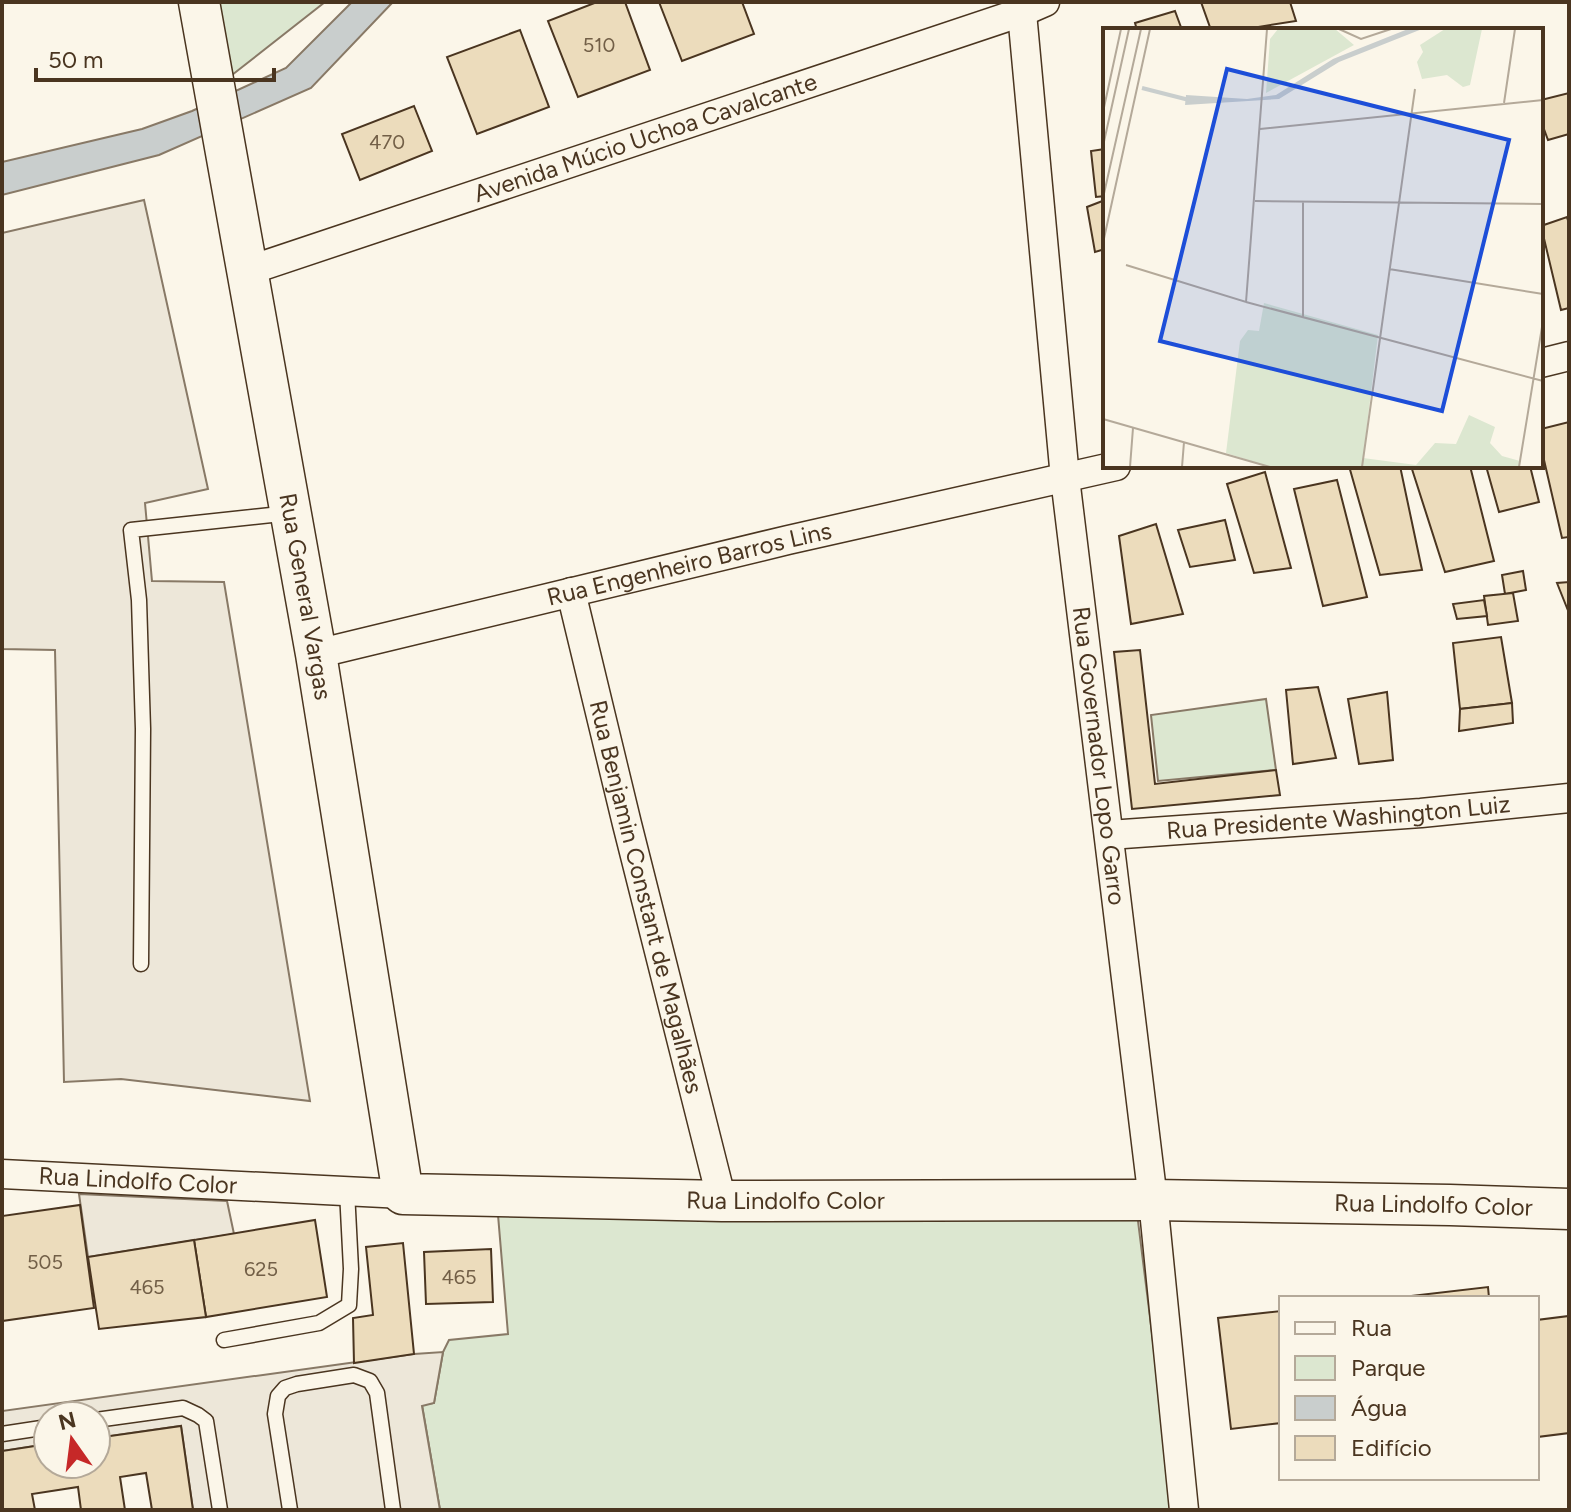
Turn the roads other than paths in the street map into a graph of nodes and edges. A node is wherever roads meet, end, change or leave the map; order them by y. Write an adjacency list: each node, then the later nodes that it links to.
1 (199, 2): 3 (street, Rua General Vargas)
2 (1029, 5): 3 (street, Avenida Múcio Uchoa Cavalcante); 7 (street, Rua Governador Lopo Garro)
3 (247, 271): 8 (street, Rua General Vargas)
4 (1569, 356): 5 (street)
5 (1543, 362)
6 (1108, 468): 7 (street, Rua Engenheiro Barros Lins)
7 (1065, 478): 9 (street, Rua Engenheiro Barros Lins); 12 (street, Rua Governador Lopo Garro)
8 (290, 513): 10 (street, Rua General Vargas); 13 (lane)
9 (571, 592): 10 (street, Rua Engenheiro Barros Lins); 18 (street, Rua Benjamin Constant de Magalhães)
10 (316, 654): 16 (street, Rua General Vargas)
11 (1569, 798): 12 (street, Rua Presidente Washington Luiz)
12 (1109, 835): 17 (street, Rua Governador Lopo Garro)
13 (141, 964)
14 (2, 1174): 15 (street, Rua Lindolfo Color)
15 (347, 1191): 16 (street, Rua Lindolfo Color); 20 (lane)
16 (403, 1194): 18 (street, Rua Lindolfo Color)
17 (1153, 1200): 18 (street, Rua Lindolfo Color); 19 (street, Rua Lindolfo Color); 27 (street, Rua Governador Lopo Garro)
18 (722, 1201)
19 (1569, 1209)
20 (224, 1340)
21 (112, 1418): 24 (lane)
22 (32, 1429): 23 (lane)
23 (2, 1434)
24 (220, 1510)
25 (290, 1510): 26 (lane)
26 (393, 1510)
27 (1184, 1510)

